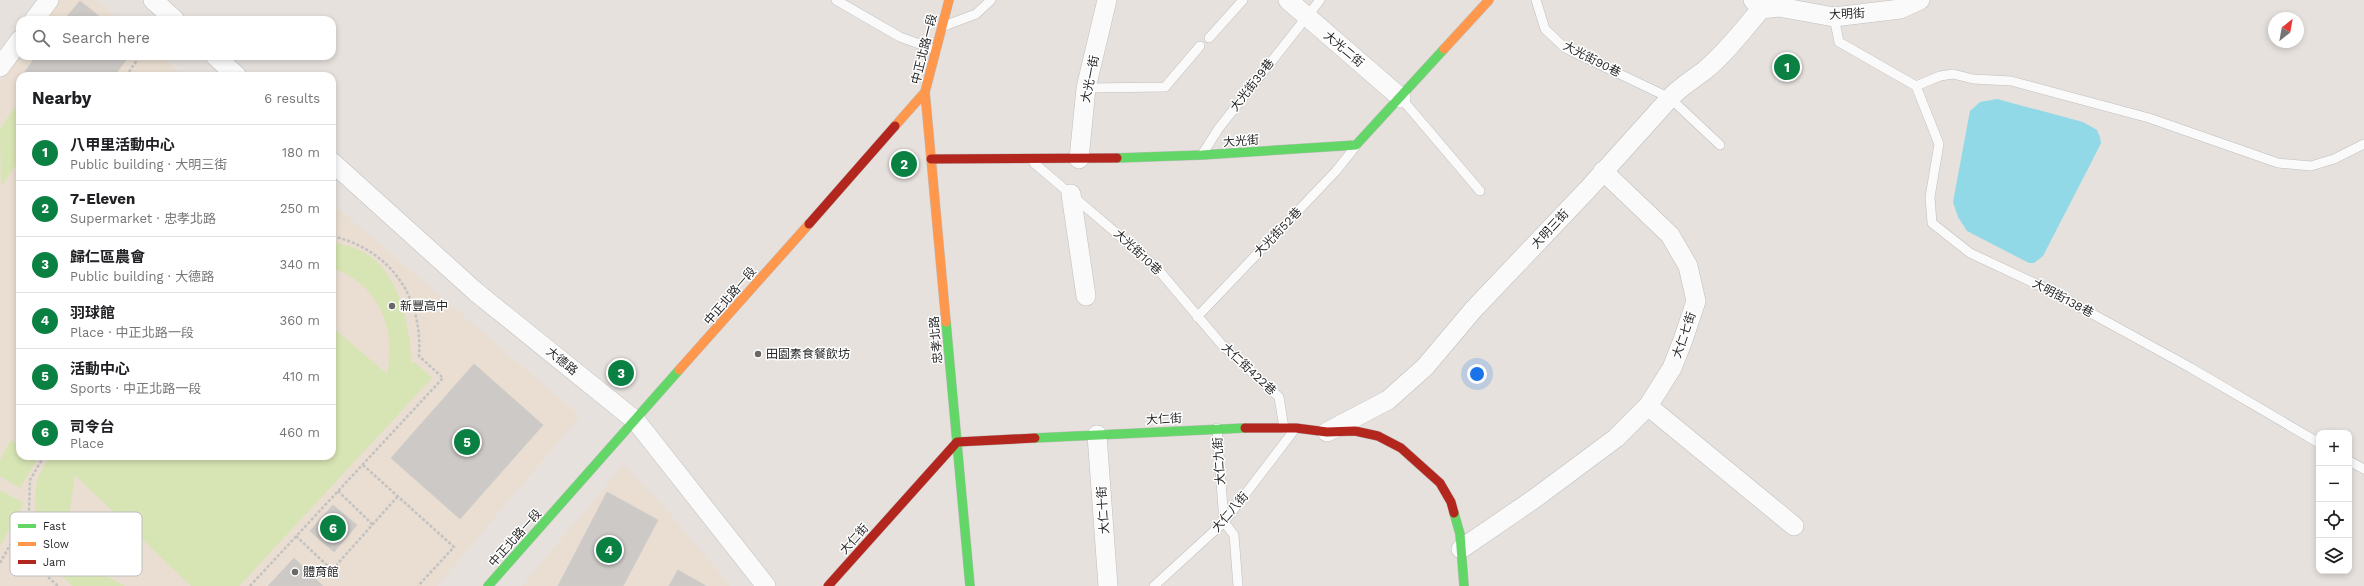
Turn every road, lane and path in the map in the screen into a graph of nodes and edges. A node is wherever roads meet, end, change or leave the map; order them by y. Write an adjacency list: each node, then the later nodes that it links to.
1 (49, 0): 16 (street)
2 (153, 0): 17 (street)
3 (836, 0): 24 (lane)
4 (949, 0): 20 (street, 中正北路一段)
5 (991, 0): 20 (lane)
6 (1107, 0): 31 (street, 大光一街)
7 (1243, 0): 21 (lane)
8 (1288, 0): 18 (street, 大光二街)
9 (1320, 0): 18 (lane, 大光街39巷)
10 (1473, 0): 15 (lane)
11 (1490, 0): 15 (street)
12 (1536, 0): 34 (lane, 大光街90巷)
13 (1920, 0): 19 (street, 大明街)
14 (1757, 4): 19 (street, 大明街); 34 (street, 大明三街)
15 (1482, 8): 33 (street)
16 (37, 16)
17 (171, 16)
18 (1306, 17): 33 (street, 大光二街); 38 (lane, 大光街39巷)
19 (1834, 17): 30 (lane)
20 (942, 27): 24 (street, 中正北路一段)
21 (1209, 38)
22 (16, 45): 27 (street)
23 (1200, 46): 31 (lane)
24 (936, 50): 32 (street, 中正北路一段)
25 (137, 60): 28 (path)
26 (219, 60): 29 (street)
27 (1, 62)
28 (129, 72)
29 (233, 72)
30 (1916, 86): 35 (lane); 56 (lane, 大明街138巷)
31 (1086, 88): 41 (street, 大光一街)
32 (925, 92): 39 (street, 忠孝北路); 50 (street, 中正北路一段)
33 (1401, 98): 36 (street); 44 (lane)
34 (1670, 98): 37 (lane, 大光街90巷); 43 (street, 大明三街)
35 (2364, 144)
36 (1356, 145): 38 (street, 大光街); 48 (lane, 大光街52巷)
37 (1720, 145)
38 (1202, 156): 41 (street, 大光街)
39 (931, 159): 40 (street, 大光街); 57 (street, 忠孝北路)
40 (1030, 159): 41 (street, 大光街); 45 (lane, 大光街10巷)
41 (1079, 159)
42 (336, 166): 50 (street, 大德路)
43 (1603, 171): 49 (street, 大仁七街); 54 (street, 大明三街)
44 (1480, 191)
45 (1071, 194): 47 (street); 48 (lane, 大光街10巷)
46 (336, 237): 60 (path)
47 (1086, 296)
48 (1197, 317): 53 (lane, 大仁街422巷)
49 (1648, 406): 67 (street); 70 (street, 大仁七街)
50 (636, 421): 76 (street, 中正北路一段); 77 (street, 大德路)
51 (1217, 428): 53 (street, 大仁街); 55 (street, 大仁街); 65 (lane, 大仁九街)
52 (1296, 428): 53 (street, 大仁街); 54 (street, 大仁街); 65 (lane, 大仁八街)
53 (1284, 429)
54 (1327, 432): 70 (street, 大仁街)
55 (1097, 435): 57 (street, 大仁街); 80 (street, 大仁十街)
56 (2316, 441)
57 (957, 442): 78 (street, 大仁街); 79 (street, 忠孝北路)
58 (42, 460): 64 (path)
59 (2352, 463): 61 (lane)
60 (363, 465): 62 (path); 63 (path)
61 (2364, 469)
62 (338, 491): 66 (path); 68 (path)
63 (398, 496): 66 (path); 75 (path)
64 (29, 511)
65 (1224, 522): 81 (lane, 大仁八街); 82 (lane, 大仁九街)
66 (373, 525): 68 (path)
67 (1794, 526)
68 (296, 536): 74 (path)
69 (10, 544): 71 (path)
70 (1461, 549): 83 (street, 大仁街)
71 (0, 562)
72 (47, 576): 73 (path)
73 (58, 586)
74 (250, 586)
75 (418, 586)
76 (488, 586)
77 (766, 586)
78 (828, 586)
79 (970, 586)
80 (1108, 586)
81 (1154, 586)
82 (1238, 586)
83 (1464, 586)

